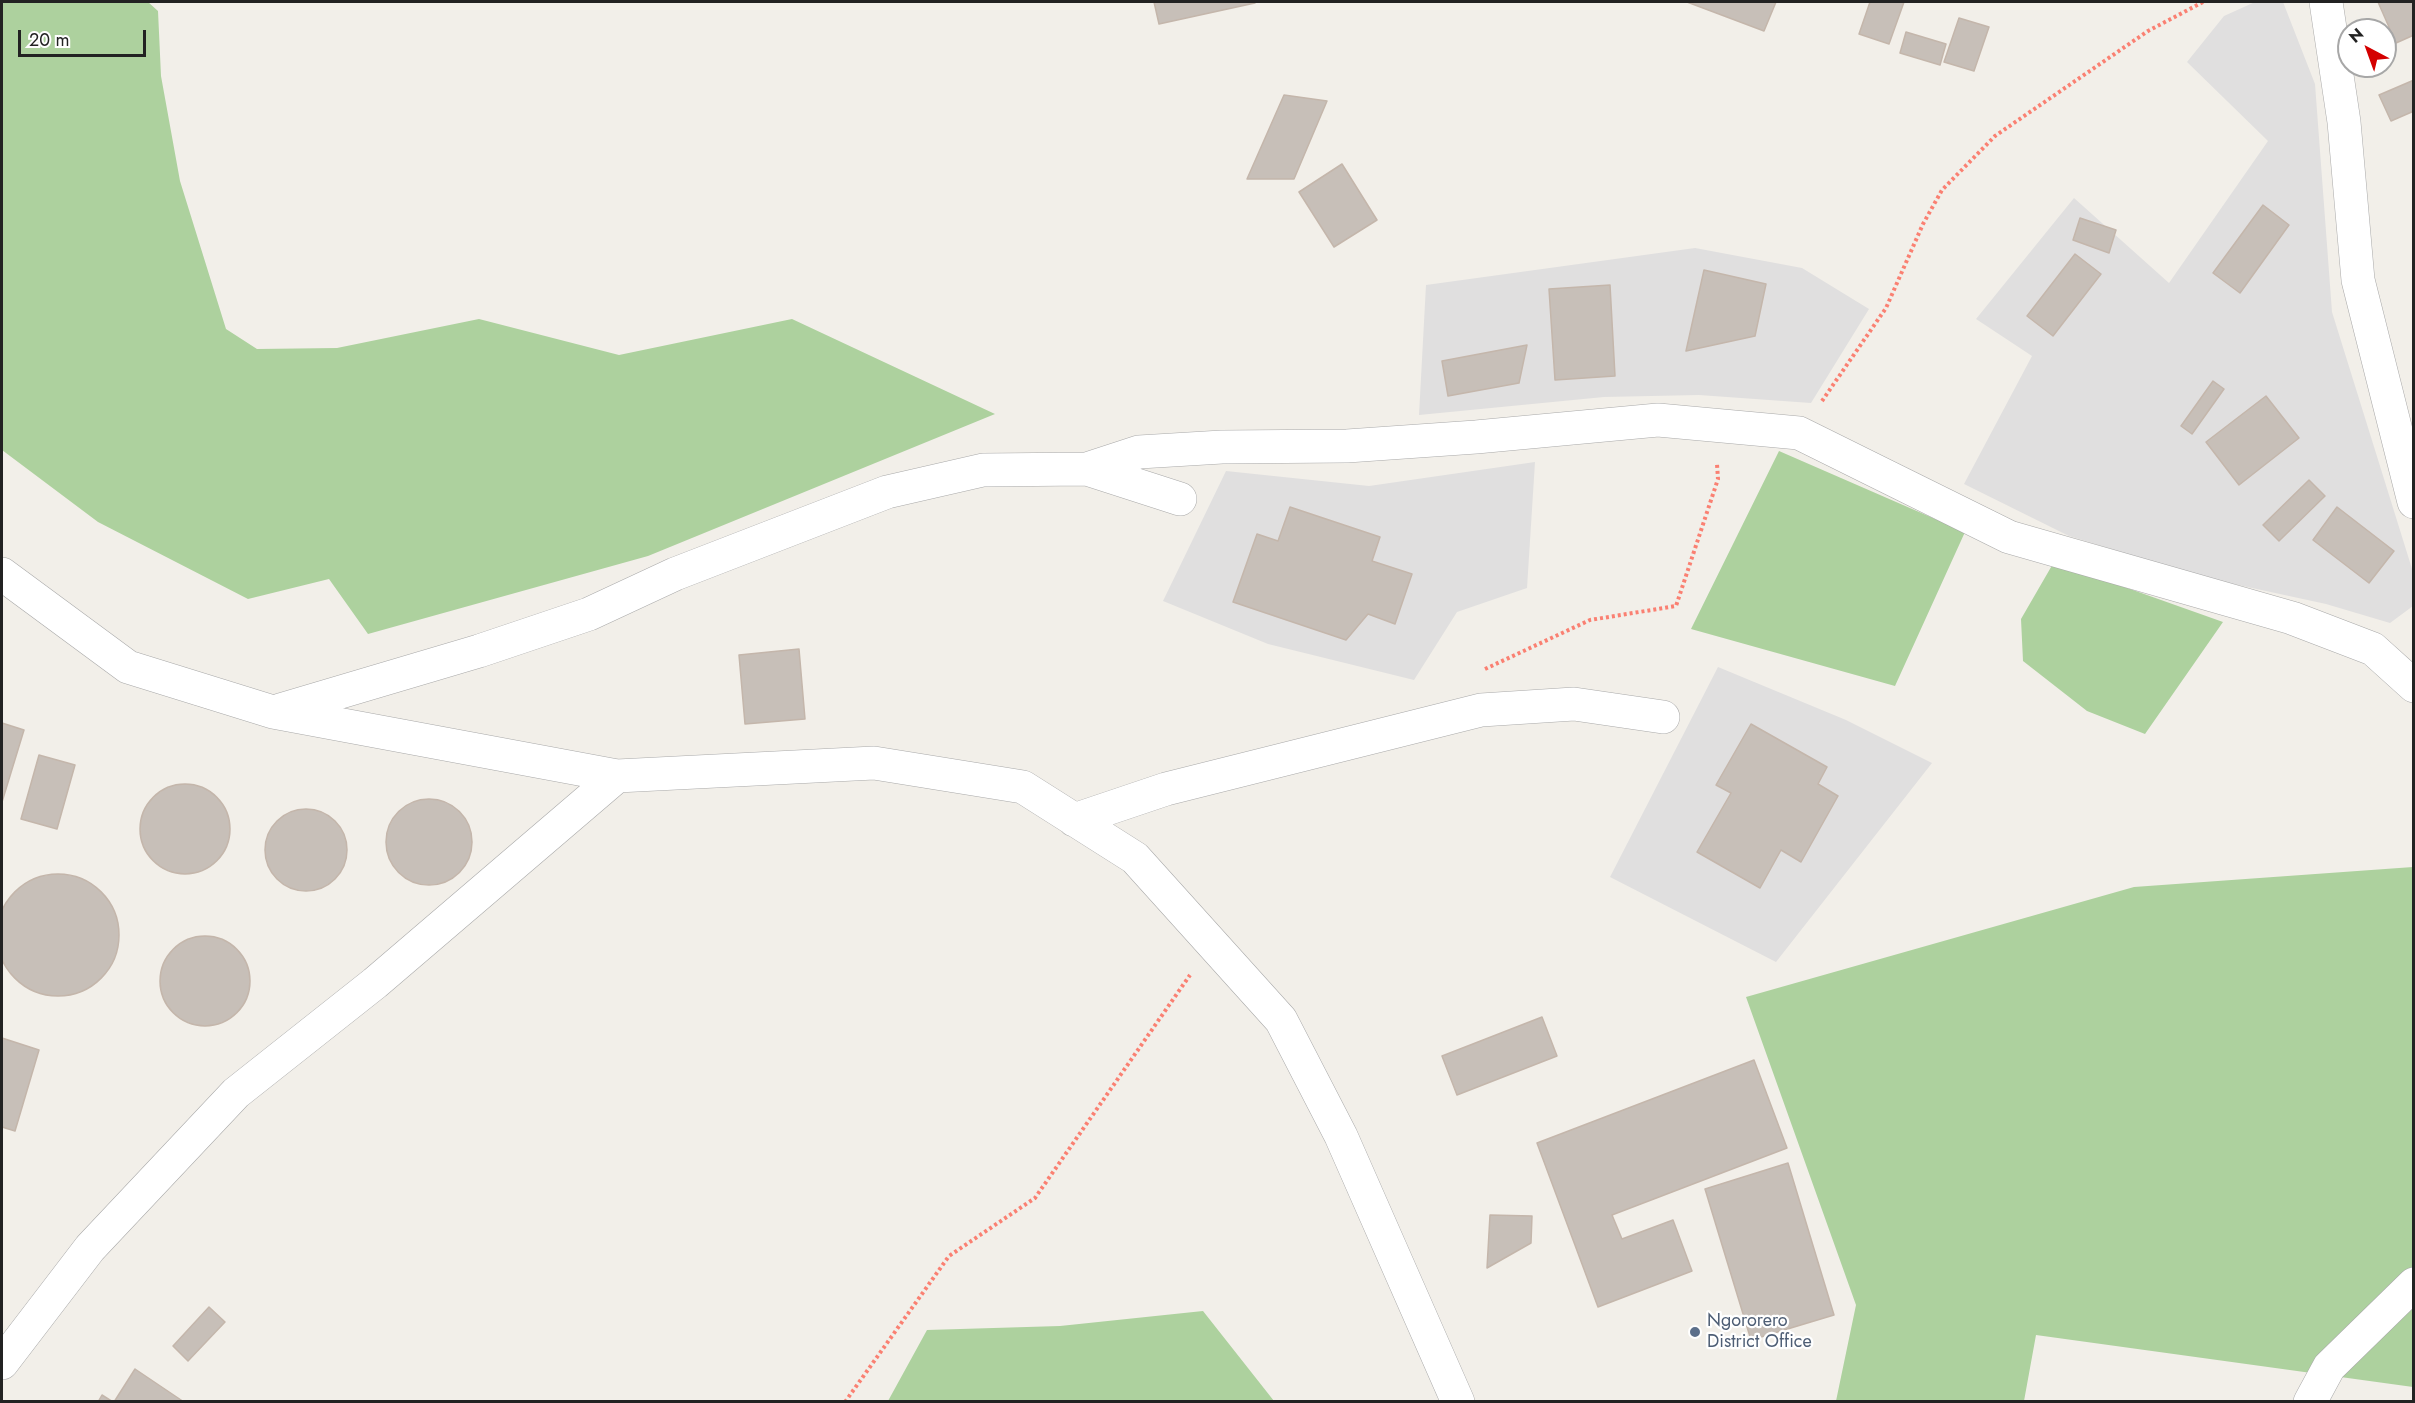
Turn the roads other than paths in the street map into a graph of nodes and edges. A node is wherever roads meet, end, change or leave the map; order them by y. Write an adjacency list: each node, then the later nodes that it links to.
1 (2326, 2): 4 (street)
2 (1087, 469): 3 (street); 6 (street); 7 (street)
3 (1180, 499)
4 (2414, 502)
5 (2, 574): 7 (street)
6 (2414, 686)
7 (273, 712): 9 (street)
8 (1663, 717): 10 (street)
9 (617, 776): 10 (street); 12 (street)
10 (1074, 820): 13 (street)
11 (2414, 1284): 14 (street)
12 (2, 1363)
13 (1458, 1401)
14 (2310, 1401)

